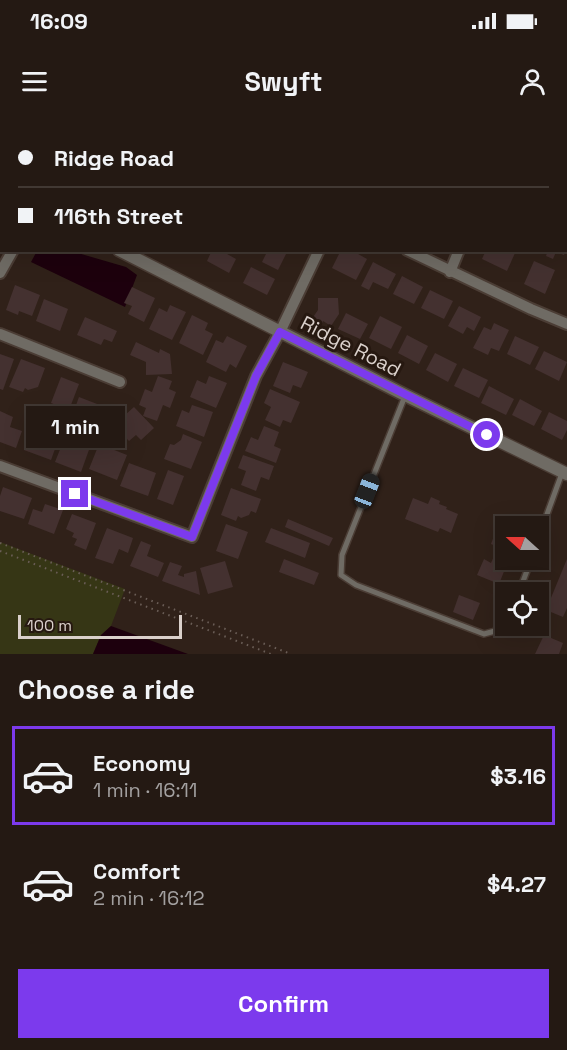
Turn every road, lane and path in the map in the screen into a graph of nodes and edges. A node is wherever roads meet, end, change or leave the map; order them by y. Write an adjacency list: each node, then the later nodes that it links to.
1 (12, 252): 7 (street)
2 (123, 252): 9 (street, Ridge Road)
3 (318, 252): 9 (street)
4 (411, 252): 6 (street)
5 (458, 252): 6 (street)
6 (450, 272): 8 (street)
7 (0, 273)
8 (567, 324)
9 (280, 332): 12 (street, Ridge Road); 13 (street)
10 (0, 334): 11 (street)
11 (120, 382)
12 (405, 394): 14 (street, Ridge Road); 18 (lane)
13 (0, 466)
14 (565, 473): 15 (lane)
15 (547, 516)
16 (0, 543): 20 (path)
17 (0, 551): 19 (path)
18 (495, 631)
19 (272, 654)
20 (291, 654)

